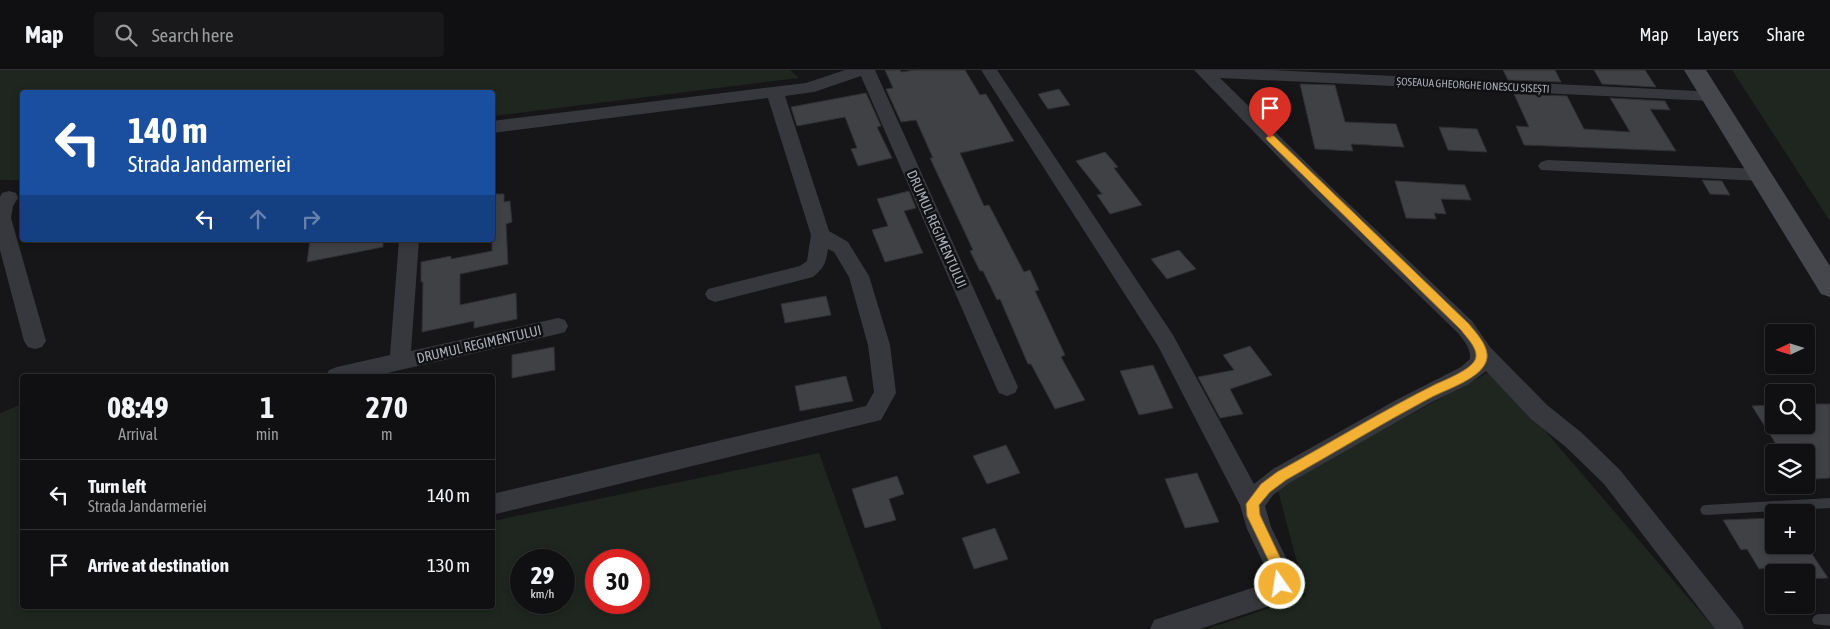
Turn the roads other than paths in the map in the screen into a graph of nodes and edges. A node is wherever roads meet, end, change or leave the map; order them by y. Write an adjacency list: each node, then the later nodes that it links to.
1 (862, 70): 6 (street)
2 (866, 70): 21 (street, DRUMUL REGIMENTULUI)
3 (990, 70): 24 (street)
4 (1695, 70): 7 (main road)
5 (1203, 71): 7 (street, ȘOSEAUA GHEORGHE IONESCU SISEȘTI); 18 (street)
6 (774, 92): 8 (street); 12 (street)
7 (1712, 96): 10 (main road)
8 (495, 127)
9 (1547, 166): 10 (street)
10 (1761, 175): 14 (main road)
11 (11, 197): 17 (street)
12 (821, 236): 15 (street); 23 (street)
13 (409, 242): 19 (street, DRUMUL REGIMENTULUI)
14 (1830, 286)
15 (715, 294)
16 (558, 326): 19 (street, DRUMUL REGIMENTULUI)
17 (35, 341)
18 (1480, 351): 24 (street); 27 (street)
19 (400, 362): 20 (street, DRUMUL REGIMENTULUI)
20 (346, 374)
21 (1007, 387)
22 (1830, 503): 25 (lane)
23 (495, 504)
24 (1252, 504): 26 (street)
25 (1706, 510)
26 (1163, 629)
27 (1731, 629)

